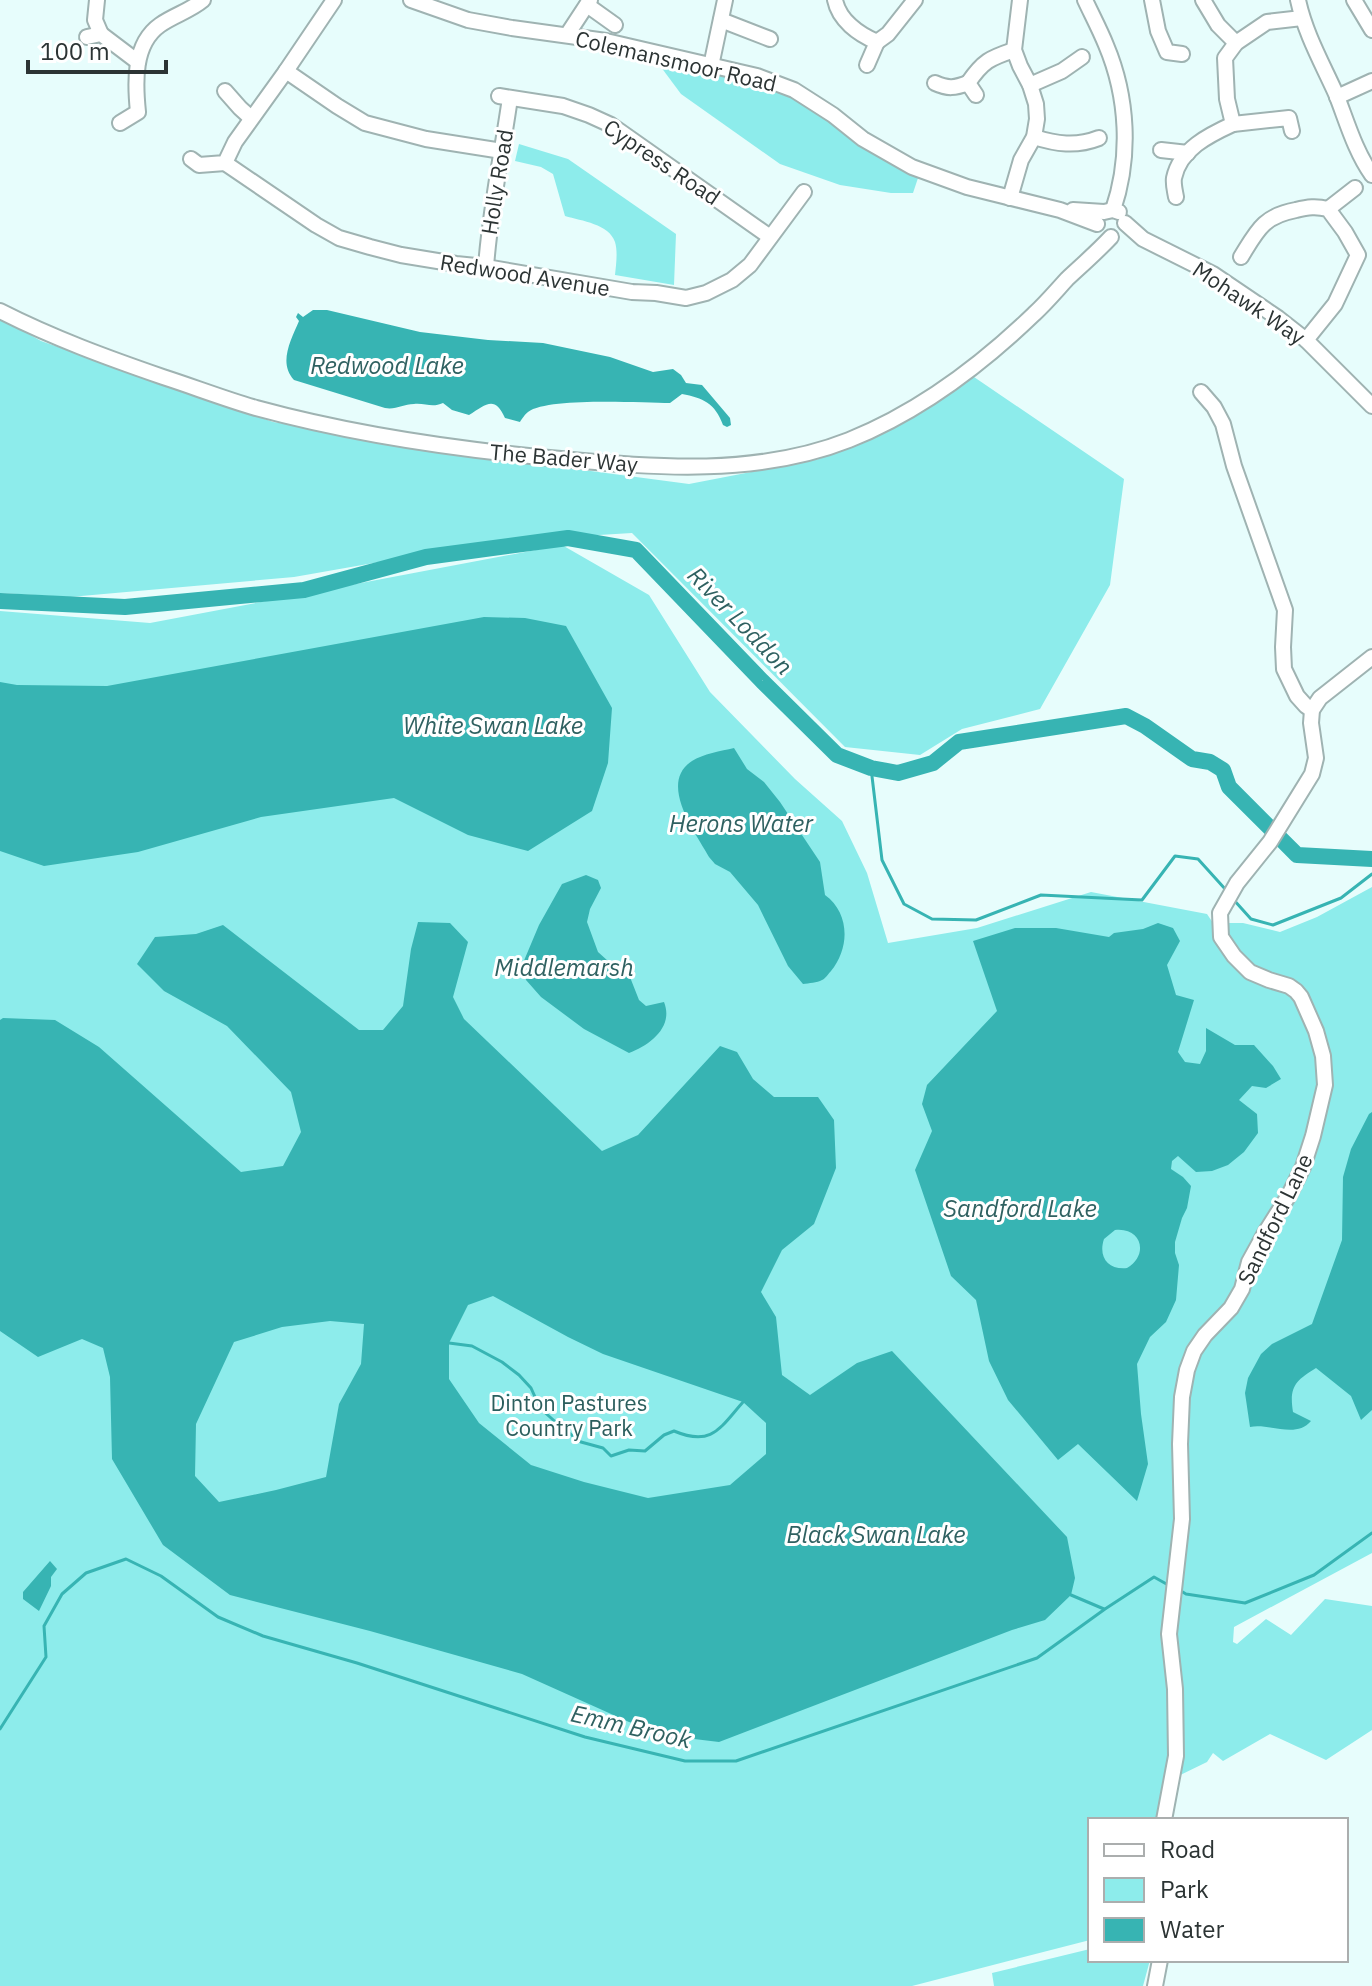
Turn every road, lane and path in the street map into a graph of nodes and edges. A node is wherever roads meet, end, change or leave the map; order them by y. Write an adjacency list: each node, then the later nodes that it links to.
1 (97, 0): 27 (street)
2 (203, 0): 27 (street)
3 (334, 0): 30 (street)
4 (411, 0): 15 (street, Colemansmoor Road)
5 (725, 0): 17 (street)
6 (835, 0): 22 (street)
7 (915, 0): 22 (street)
8 (1020, 0): 24 (street)
9 (1085, 0): 54 (street, The Bader Way)
10 (1152, 0): 25 (street)
11 (1203, 0): 23 (street)
12 (1298, 0): 16 (street)
13 (1354, 0): 19 (street)
14 (588, 3): 18 (street); 20 (street)
15 (441, 6): 20 (street, Colemansmoor Road)
16 (1302, 18): 23 (street); 36 (street)
17 (721, 20): 21 (street); 29 (street)
18 (615, 25)
19 (1372, 30)
20 (567, 35): 29 (street, Colemansmoor Road)
21 (770, 39)
22 (877, 42): 28 (street)
23 (1236, 43): 40 (street)
24 (1014, 50): 32 (street); 33 (street)
25 (1169, 55)
26 (1082, 57): 33 (street)
27 (138, 62): 39 (street)
28 (867, 65)
29 (711, 66): 52 (street, Colemansmoor Road)
30 (286, 71): 37 (street); 44 (street)
31 (1372, 81): 36 (street)
32 (935, 83)
33 (1030, 85): 41 (street)
34 (225, 91): 37 (street)
35 (504, 97): 44 (street, Holly Road); 55 (street, Cypress Road)
36 (1337, 97): 48 (street)
37 (251, 118): 47 (street)
38 (1289, 119): 40 (street)
39 (120, 123)
40 (1233, 124): 46 (street)
41 (1034, 137): 42 (street); 52 (street)
42 (1091, 145)
43 (1161, 150): 46 (street)
44 (502, 151): 58 (street, Holly Road)
45 (191, 159): 47 (street)
46 (1189, 159): 51 (street)
47 (225, 163): 58 (street, Redwood Avenue)
48 (1372, 175)
49 (1355, 188): 53 (street)
50 (804, 192): 55 (street, Redwood Avenue)
51 (1176, 197)
52 (1010, 198): 54 (street, Colemansmoor Road)
53 (1328, 209): 56 (street); 57 (street)
54 (1111, 224): 59 (street, The Bader Way); 60 (street, Mohawk Way)
55 (770, 237): 58 (street, Redwood Avenue)
56 (1241, 257)
57 (1365, 257): 60 (street)
58 (486, 267)
59 (0, 311)
60 (1306, 340): 62 (street, Mohawk Way)
61 (1201, 392): 64 (street)
62 (1372, 406)
63 (1372, 657): 64 (street)
64 (1312, 710): 65 (street, Sandford Lane)
65 (1164, 1818)
66 (1160, 1962): 67 (street)
67 (1155, 1986)

